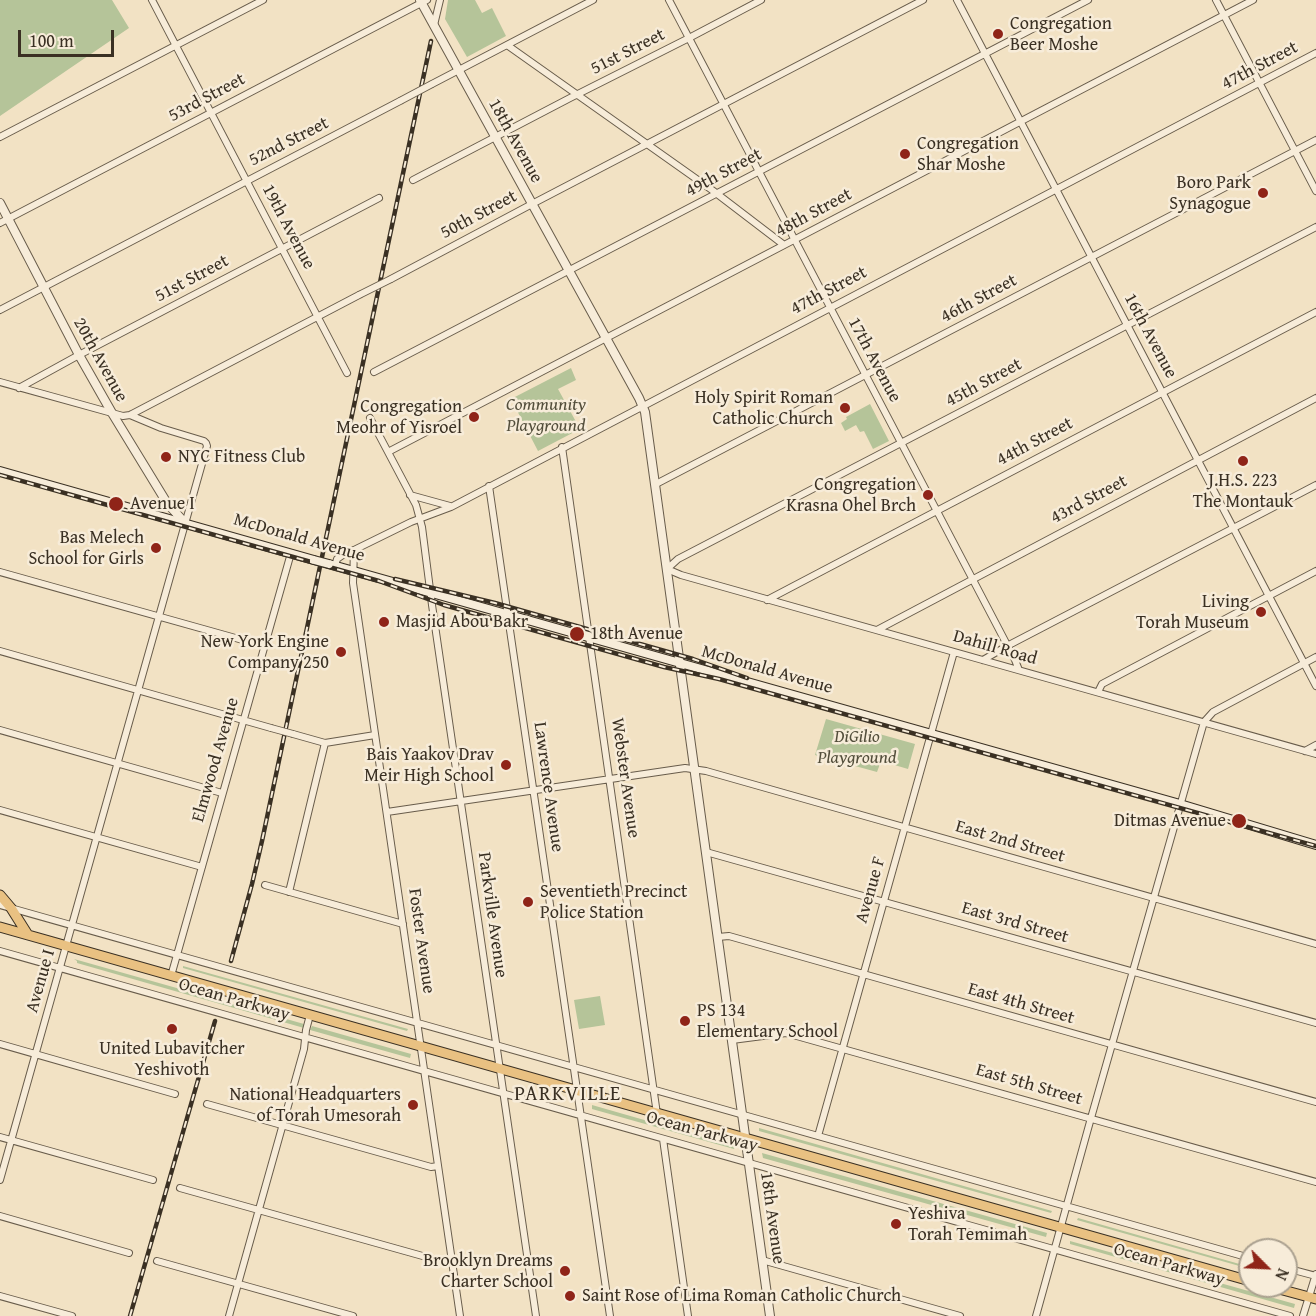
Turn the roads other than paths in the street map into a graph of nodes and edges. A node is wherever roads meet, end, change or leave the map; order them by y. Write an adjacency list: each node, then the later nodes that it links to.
1 (152, 0): 16 (street, 19th Avenue)
2 (263, 0): 16 (street)
3 (440, 0): 14 (street)
4 (593, 0): 17 (street, 52nd Street)
5 (669, 0): 15 (street, 17th Avenue)
6 (761, 0): 15 (street, 51st Street)
7 (923, 0): 23 (street, 50th Street)
8 (957, 0): 19 (street, 16th Avenue)
9 (1088, 0): 19 (street, 49th Street)
10 (1216, 0): 13 (street)
11 (1253, 0): 13 (street, 48th Street)
12 (423, 1): 14 (street, 18th Avenue); 24 (street, 53rd Street)
13 (1224, 15): 21 (street); 25 (street, 48th Street)
14 (434, 26): 20 (street, 18th Avenue)
15 (689, 38): 22 (street, 51st Street); 23 (street, 17th Avenue)
16 (176, 45): 24 (street, 19th Avenue); 26 (street)
17 (507, 45): 20 (street, 52nd Street); 22 (street)
18 (1316, 53): 21 (street, 47th Street)
19 (985, 54): 25 (street, 16th Avenue); 31 (street, 49th Street)
20 (458, 70): 27 (street, 18th Avenue); 33 (street, 52nd Street, bridge)
21 (1259, 83): 30 (street); 34 (street, 47th Street)
22 (577, 94): 27 (street, 51st Street); 29 (street)
23 (723, 104): 29 (street, 50th Street); 31 (street, 17th Avenue)
24 (211, 113): 33 (street, 19th Avenue); 40 (street, 53rd Street)
25 (1021, 121): 34 (street, 16th Avenue); 43 (street, 48th Street)
26 (0, 137)
27 (495, 137): 32 (street, 51st Street); 39 (street, 18th Avenue)
28 (1316, 140): 30 (street, 46th Street)
29 (647, 144): 36 (street); 39 (street, 50th Street)
30 (1295, 151): 35 (street); 46 (street, 46th Street)
31 (759, 172): 36 (street, 49th Street); 43 (street, 17th Avenue)
32 (413, 180)
33 (246, 181): 45 (street, 19th Avenue); 48 (street, 52nd Street)
34 (1056, 189): 46 (street, 16th Avenue); 49 (street, 47th Street)
35 (1316, 191)
36 (717, 194): 44 (street); 47 (street, 49th Street)
37 (379, 198): 45 (street, 51st Street)
38 (0, 203): 40 (street, 20th Avenue)
39 (532, 204): 47 (street, 18th Avenue); 52 (street, 50th Street, bridge)
40 (8, 219): 41 (street, 53rd Street); 48 (street, 20th Avenue)
41 (0, 223)
42 (1316, 227): 53 (street, 45th Street)
43 (794, 240): 44 (street, 48th Street); 49 (street, 17th Avenue)
44 (784, 246): 54 (street, 48th Street)
45 (282, 249): 52 (street, 19th Avenue); 55 (street, 51st Street)
46 (1092, 257): 53 (street, 16th Avenue); 58 (street, 46th Street)
47 (569, 271): 54 (street, 18th Avenue); 56 (street, 49th Street)
48 (44, 287): 50 (street, 52nd Street); 55 (street, 20th Avenue)
49 (830, 308): 58 (street, 17th Avenue); 63 (street, 47th Street)
50 (0, 310)
51 (1316, 312): 61 (street, 44th Street)
52 (317, 316): 57 (street, 19th Avenue); 65 (street, 50th Street)
53 (1127, 325): 61 (street, 16th Avenue); 67 (street, 45th Street)
54 (606, 338): 63 (street, 18th Avenue); 69 (street, 48th Street)
55 (79, 355): 60 (street, 51st Street); 64 (street, 20th Avenue)
56 (374, 372)
57 (347, 373)
58 (865, 375): 67 (street, 17th Avenue); 72 (street, 46th Street)
59 (0, 382): 60 (street)
60 (19, 388): 64 (street)
61 (1162, 392): 70 (street, 16th Avenue); 77 (street, 44th Street)
62 (1316, 398): 70 (street, 43rd Street)
63 (642, 406): 68 (street, 47th Street); 72 (street, 18th Avenue)
64 (112, 413): 65 (street); 79 (street, 20th Avenue)
65 (130, 415): 79 (street, Avenue I)
66 (370, 418): 69 (street)
67 (901, 443): 77 (street, 17th Avenue); 84 (street, 45th Street)
68 (562, 447): 74 (street, 47th Street); 95 (street, Webster Avenue)
69 (388, 452): 75 (street)
70 (1198, 460): 80 (street, 16th Avenue); 88 (street, 43rd Street)
71 (0, 471): 79 (main road, McDonald Avenue)
72 (656, 484): 84 (street, 18th Avenue)
73 (1316, 485): 80 (street)
74 (489, 486): 76 (street, 47th Street); 92 (street, Lawrence Avenue)
75 (410, 495): 76 (street); 78 (street)
76 (451, 507): 78 (street, 47th Street)
77 (936, 511): 88 (street, 17th Avenue); 91 (street, 44th Street)
78 (419, 518): 81 (street, 47th Street); 89 (street, Parkville Avenue)
79 (185, 523): 82 (main road, McDonald Avenue); 93 (street, Avenue I)
80 (1233, 528): 90 (street, 16th Avenue); 97 (street)
81 (354, 550): 83 (street, 47th Street); 85 (street)
82 (291, 553): 83 (main road, McDonald Avenue, bridge); 96 (street, Elmwood Avenue)
83 (332, 565): 85 (main road, McDonald Avenue)
84 (667, 569): 91 (street, Dahill Road); 102 (street, 18th Avenue)
85 (353, 571): 89 (main road, McDonald Avenue); 111 (street, Foster Avenue)
86 (1316, 571): 90 (street)
87 (0, 572): 93 (street)
88 (971, 579): 94 (street, 43rd Street); 97 (street, 17th Avenue)
89 (431, 593): 92 (main road, McDonald Avenue); 122 (street, Parkville Avenue)
90 (1269, 596): 103 (street, 16th Avenue); 107 (street)
91 (767, 600): 94 (street, Dahill Road)
92 (508, 614): 95 (main road, McDonald Avenue); 120 (street, Lawrence Avenue)
93 (159, 617): 96 (street); 106 (street, Avenue I)
94 (877, 630): 99 (street, Dahill Road)
95 (590, 637): 102 (main road, McDonald Avenue); 119 (street, Webster Avenue)
96 (264, 646): 108 (street, Elmwood Avenue)
97 (1007, 646): 101 (street); 104 (street, 17th Avenue)
98 (0, 651): 106 (street)
99 (954, 652): 101 (street, Dahill Road); 112 (street, Avenue F)
100 (1316, 657): 103 (street)
101 (983, 660): 104 (street, Dahill Road)
102 (680, 663): 112 (main road, McDonald Avenue); 118 (street, 18th Avenue)
103 (1304, 664): 105 (street, 16th Avenue); 109 (street)
104 (1019, 670): 107 (street, Dahill Road)
105 (1316, 686)
106 (138, 690): 108 (street); 117 (street, Avenue I)
107 (1098, 692): 109 (street, Dahill Road)
108 (243, 720): 113 (street, bridge); 121 (street, Elmwood Avenue)
109 (1204, 722): 115 (street, Dahill Road); 123 (street)
110 (0, 730): 117 (street)
111 (375, 735): 113 (street); 125 (street, Foster Avenue)
112 (931, 735): 123 (main road, McDonald Avenue); 126 (street, Avenue F)
113 (325, 743): 132 (street)
114 (1316, 745): 115 (street)
115 (1305, 751): 116 (street, Dahill Road)
116 (1316, 754)
117 (117, 764): 121 (street); 127 (street, Avenue I)
118 (695, 770): 119 (street, East 2nd Street); 126 (street, East 2nd Street); 129 (street, 18th Avenue)
119 (610, 780): 120 (street, East 2nd Street); 165 (street, Webster Avenue)
120 (533, 791): 122 (street, East 2nd Street); 162 (street, Lawrence Avenue)
121 (222, 793): 130 (street, Elmwood Avenue)
122 (460, 801): 125 (street, East 2nd Street); 157 (street, Parkville Avenue)
123 (1180, 804): 128 (main road, McDonald Avenue); 134 (street)
124 (0, 810): 127 (street)
125 (387, 812): 138 (street, Foster Avenue)
126 (905, 828): 134 (street, East 2nd Street); 135 (street, Avenue F)
127 (96, 838): 130 (street); 139 (street, Avenue I)
128 (1316, 845)
129 (706, 852): 135 (street, East 3rd Street); 142 (street, 18th Avenue)
130 (202, 867): 146 (street, Elmwood Avenue)
131 (265, 885): 132 (street)
132 (289, 892): 138 (street)
133 (0, 895): 137 (main road)
134 (1153, 898): 143 (street, East 2nd Street); 148 (street)
135 (884, 901): 148 (street, East 3rd Street); 149 (street, Avenue F)
136 (0, 905): 137 (street, Ocean Parkway)
137 (10, 908): 139 (street, Ocean Parkway); 141 (main road)
138 (403, 924): 152 (street, Foster Avenue)
139 (72, 925): 144 (street, Avenue I); 146 (street, Ocean Parkway)
140 (0, 927): 141 (main road, Ocean Parkway)
141 (28, 935): 144 (main road, Ocean Parkway)
142 (718, 937): 149 (street, East 4th Street); 155 (street, 18th Avenue)
143 (1316, 944)
144 (66, 946): 147 (street, Avenue I); 150 (main road, Ocean Parkway)
145 (0, 951): 147 (street, Ocean Parkway)
146 (177, 954): 150 (street, Elmwood Avenue); 152 (street, Ocean Parkway)
147 (60, 969): 154 (street, Ocean Parkway); 161 (street, Avenue I)
148 (1132, 971): 153 (street, East 3rd Street); 158 (street)
149 (863, 974): 158 (street, East 4th Street); 160 (street, Avenue F)
150 (171, 976): 151 (main road, Ocean Parkway)
151 (310, 1015): 154 (street); 159 (main road, Ocean Parkway)
152 (417, 1022): 157 (street, Ocean Parkway); 159 (street, Foster Avenue)
153 (1316, 1023)
154 (306, 1038): 164 (street, Ocean Parkway); 175 (street)
155 (732, 1040): 160 (street, East 5th Street); 172 (street, 18th Avenue)
156 (0, 1044): 161 (street)
157 (496, 1044): 162 (street, Ocean Parkway); 163 (street, Parkville Avenue)
158 (1111, 1045): 169 (street, East 4th Street); 174 (street)
159 (421, 1047): 163 (main road, Ocean Parkway); 164 (street, Foster Avenue)
160 (842, 1048): 174 (street, East 5th Street); 176 (street, Avenue F)
161 (35, 1054): 167 (street); 180 (street, Avenue I)
162 (574, 1066): 165 (street, Ocean Parkway); 166 (street, Lawrence Avenue)
163 (500, 1069): 166 (main road, Ocean Parkway); 168 (street, Parkville Avenue)
164 (424, 1071): 168 (street, Ocean Parkway); 182 (street, Foster Avenue)
165 (654, 1089): 171 (street, Webster Avenue); 172 (street, Ocean Parkway)
166 (578, 1091): 171 (main road, Ocean Parkway); 173 (street, Lawrence Avenue)
167 (175, 1094)
168 (503, 1094): 173 (street, Ocean Parkway); 207 (street, Parkville Avenue)
169 (1316, 1102)
170 (207, 1104): 175 (street)
171 (657, 1114): 178 (main road, Ocean Parkway)
172 (742, 1114): 176 (street, Ocean Parkway); 178 (street, 18th Avenue)
173 (581, 1116): 179 (street, Ocean Parkway); 208 (street, Lawrence Avenue)
174 (1090, 1118): 185 (street, East 5th Street); 187 (street)
175 (283, 1125): 182 (street); 188 (street)
176 (818, 1136): 187 (street, Ocean Parkway)
177 (0, 1137): 180 (street)
178 (746, 1138): 181 (street, 18th Avenue); 190 (main road, Ocean Parkway)
179 (663, 1139): 181 (street, Ocean Parkway); 209 (street)
180 (11, 1140): 183 (street, Avenue I); 184 (street)
181 (749, 1162): 191 (street, Ocean Parkway); 194 (street, 18th Avenue)
182 (438, 1167): 196 (street, Foster Avenue)
183 (0, 1180)
184 (153, 1180)
185 (1316, 1182)
186 (180, 1188): 188 (street)
187 (1066, 1206): 190 (street); 193 (street, Ocean Parkway)
188 (259, 1210): 196 (street); 200 (street)
189 (0, 1216): 192 (street)
190 (1060, 1227): 191 (street); 199 (main road, Ocean Parkway)
191 (1055, 1250): 212 (street); 213 (street, Ocean Parkway)
192 (129, 1253)
193 (1238, 1254)
194 (762, 1260): 210 (street, 18th Avenue); 211 (street)
195 (157, 1261): 200 (street)
196 (453, 1263): 206 (street, Foster Avenue)
197 (1298, 1271): 198 (street)
198 (1316, 1275): 202 (street)
199 (1238, 1278)
200 (238, 1283): 204 (street); 205 (street)
201 (0, 1296): 203 (street)
202 (1312, 1298): 214 (street)
203 (72, 1316)
204 (229, 1316)
205 (353, 1316)
206 (460, 1316)
207 (536, 1316)
208 (610, 1316)
209 (688, 1316)
210 (770, 1316)
211 (960, 1316)
212 (1036, 1316)
213 (1290, 1316)
214 (1303, 1316)

